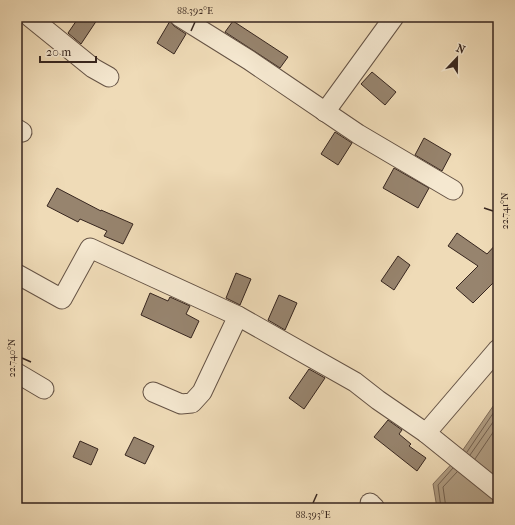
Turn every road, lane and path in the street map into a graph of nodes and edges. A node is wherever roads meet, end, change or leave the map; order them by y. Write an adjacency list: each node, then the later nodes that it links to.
1 (30, 17): 4 (street)
2 (180, 17): 5 (street)
3 (394, 17): 5 (street)
4 (109, 77)
5 (325, 112): 6 (street)
6 (453, 190)
7 (17, 274): 8 (street)
8 (238, 316): 12 (street); 13 (street)
9 (498, 349): 13 (street)
10 (17, 373): 11 (street)
11 (44, 389)
12 (153, 392)
13 (426, 433): 14 (street)
14 (498, 491)

